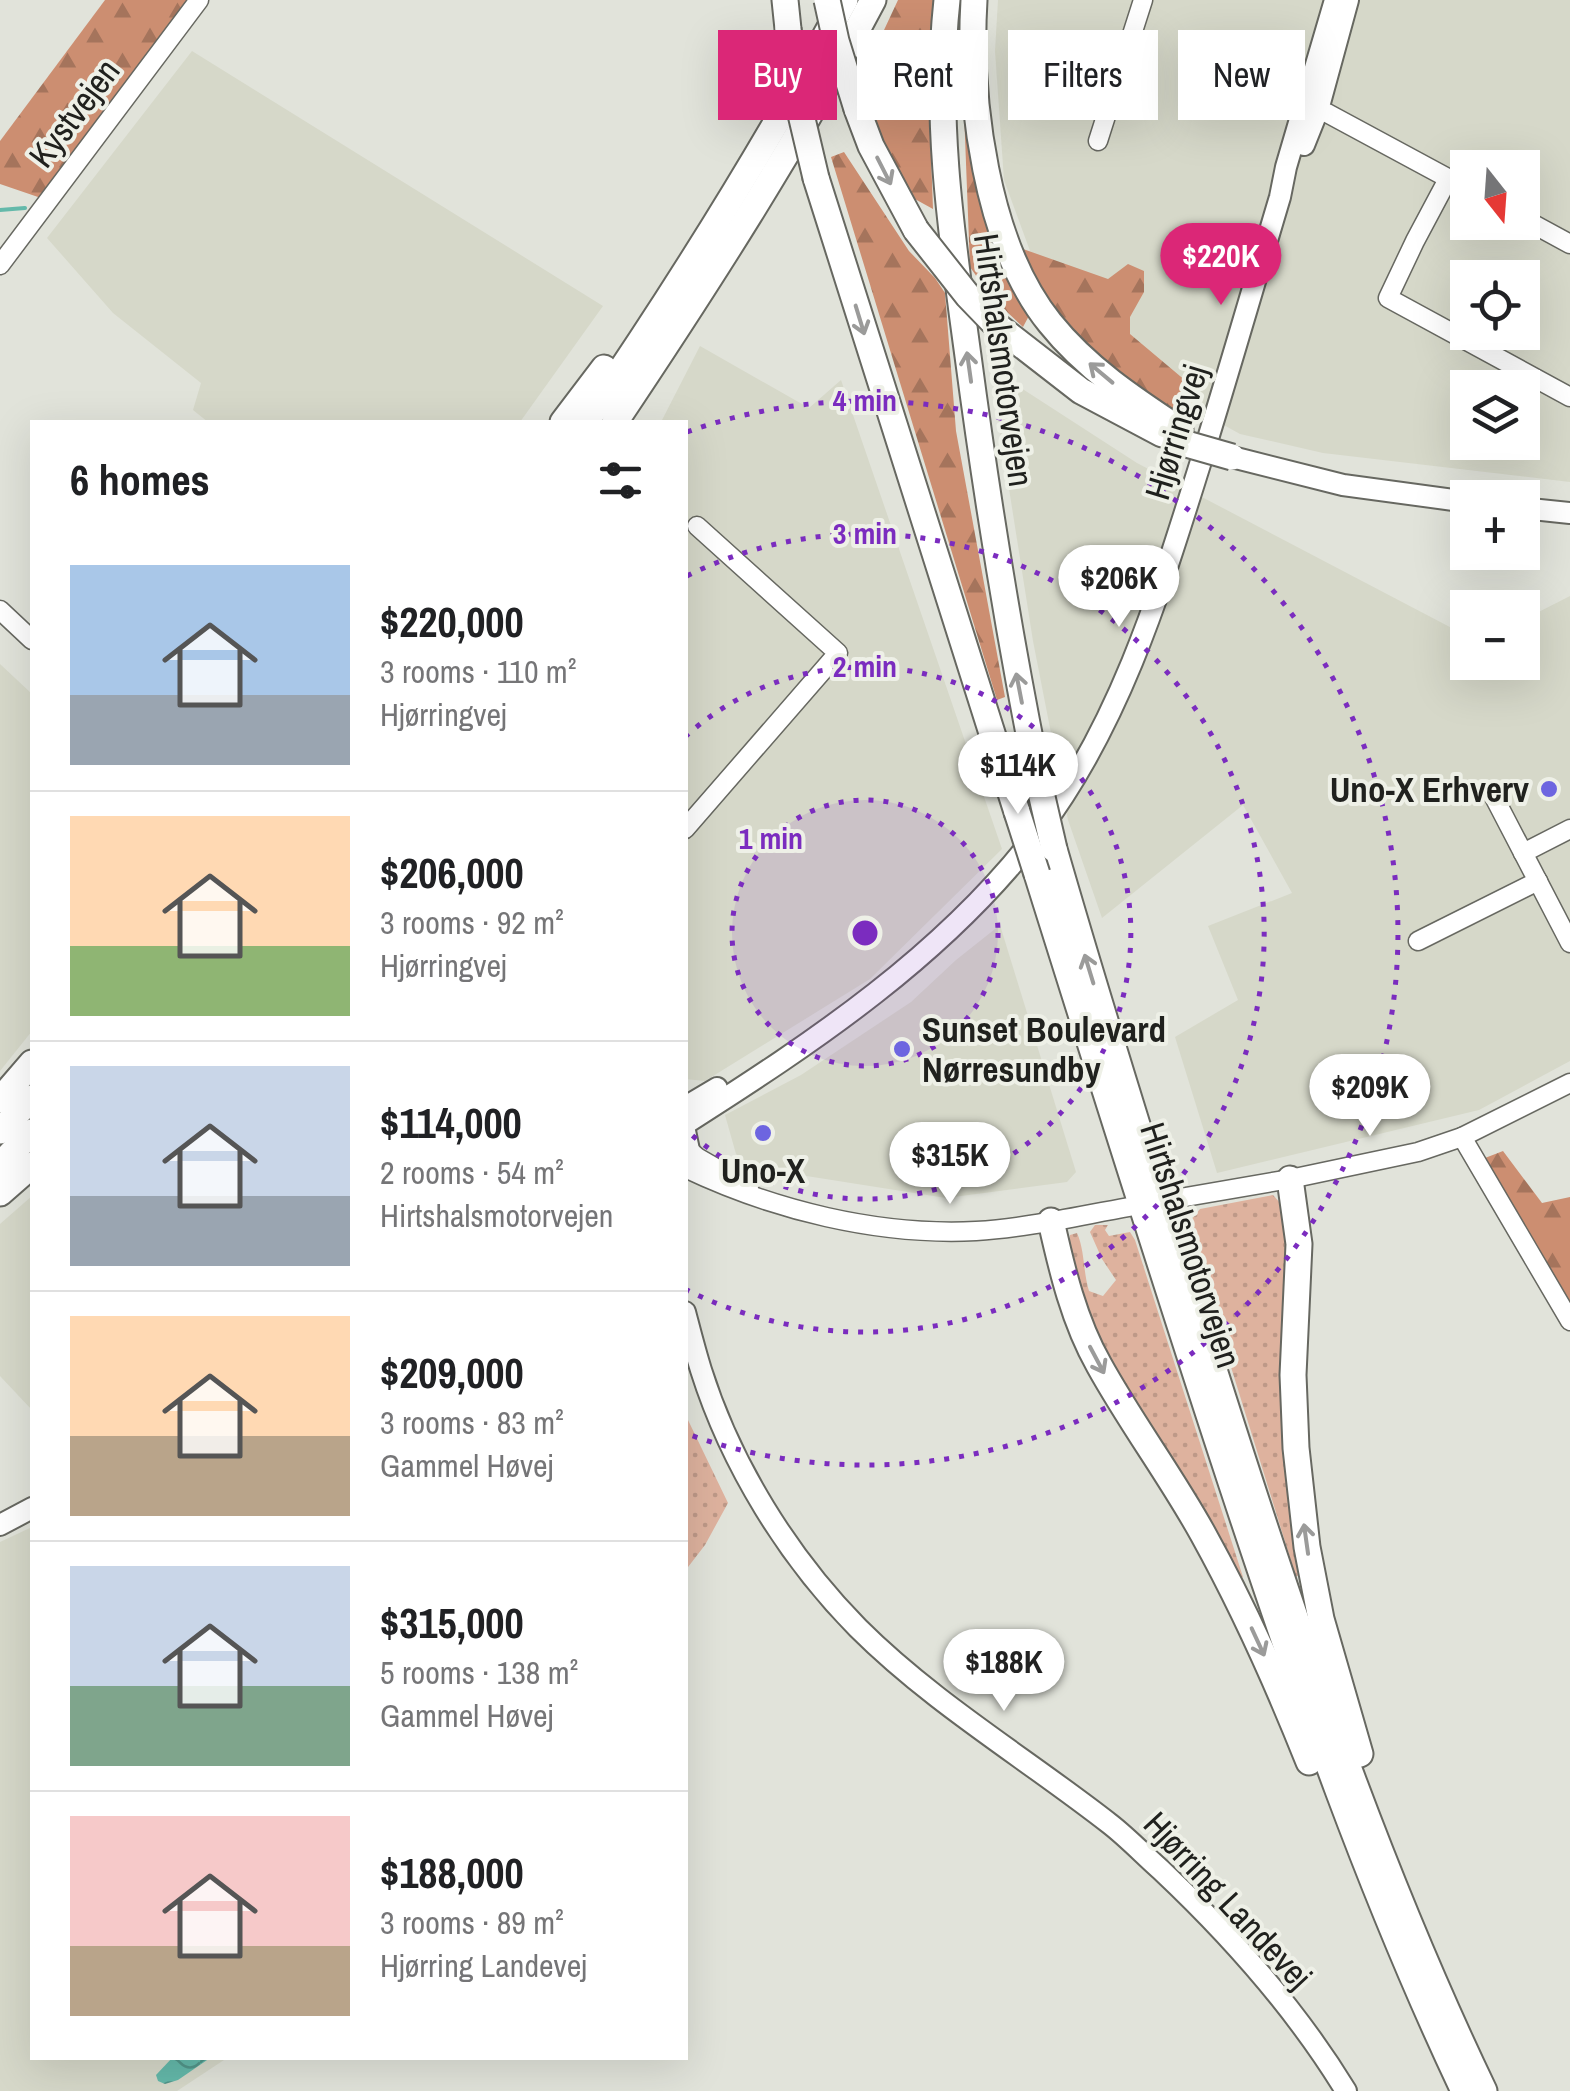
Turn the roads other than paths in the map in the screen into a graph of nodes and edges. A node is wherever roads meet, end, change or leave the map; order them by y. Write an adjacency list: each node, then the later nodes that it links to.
1 (199, 0): 18 (street, Kystvejen)
2 (785, 0): 66 (highway, Hirtshalsmotorvejen, one-way to 66, bridge)
3 (827, 0): 24 (highway, one-way to 24, bridge)
4 (845, 0): 12 (highway)
5 (873, 0): 14 (highway)
6 (947, 0): 63 (highway, Hirtshalsmotorvejen, one-way to 6, bridge)
7 (974, 0): 24 (highway, one-way to 7)
8 (1143, 0): 13 (street)
9 (1334, 0): 11 (main road, Hjørringvej)
10 (1348, 0): 11 (main road, Hjørringvej)
11 (1310, 108): 15 (street); 39 (main road, Hjørringvej)
12 (766, 140): 20 (highway); 21 (highway)
13 (1098, 141)
14 (772, 177): 22 (highway); 23 (highway)
15 (1448, 178): 19 (street)
16 (1540, 228): 17 (street)
17 (1570, 244)
18 (0, 265)
19 (1570, 397)
20 (565, 420)
21 (587, 420)
22 (616, 420)
23 (631, 420)
24 (1178, 436): 25 (highway, bridge)
25 (1237, 458): 26 (main road)
26 (1450, 500)
27 (1540, 510): 28 (main road)
28 (1570, 513)
29 (697, 526): 33 (street)
30 (0, 610): 31 (street)
31 (30, 638)
32 (1493, 795): 35 (street)
33 (688, 827)
34 (1570, 829): 35 (street)
35 (1523, 853): 36 (street)
36 (1538, 882): 37 (street); 38 (street)
37 (1418, 940)
38 (1570, 942)
39 (812, 1038): 44 (main road, Hjørringvej); 48 (main road, Hjørringvej)
40 (30, 1065): 42 (highway)
41 (1570, 1082): 47 (street)
42 (0, 1100)
43 (30, 1100): 45 (highway)
44 (688, 1106)
45 (0, 1131)
46 (30, 1134): 50 (highway)
47 (1462, 1137): 52 (street); 57 (street)
48 (688, 1146)
49 (688, 1150): 56 (street)
50 (0, 1164)
51 (30, 1167): 53 (highway)
52 (1290, 1178): 54 (street); 63 (highway, one-way to 52)
53 (0, 1193)
54 (1174, 1199)
55 (1129, 1207): 56 (street)
56 (1051, 1221): 65 (highway, one-way to 65)
57 (1570, 1321)
58 (688, 1323): 64 (main road, Hjørring Landevej)
59 (30, 1505): 61 (main road)
60 (30, 1505): 62 (main road)
61 (0, 1513)
62 (0, 1525)
63 (1457, 2033): 67 (highway, Hirtshalsmotorvejen)
64 (1346, 2091)
65 (1456, 2091)
66 (1464, 2091)
67 (1484, 2091)

